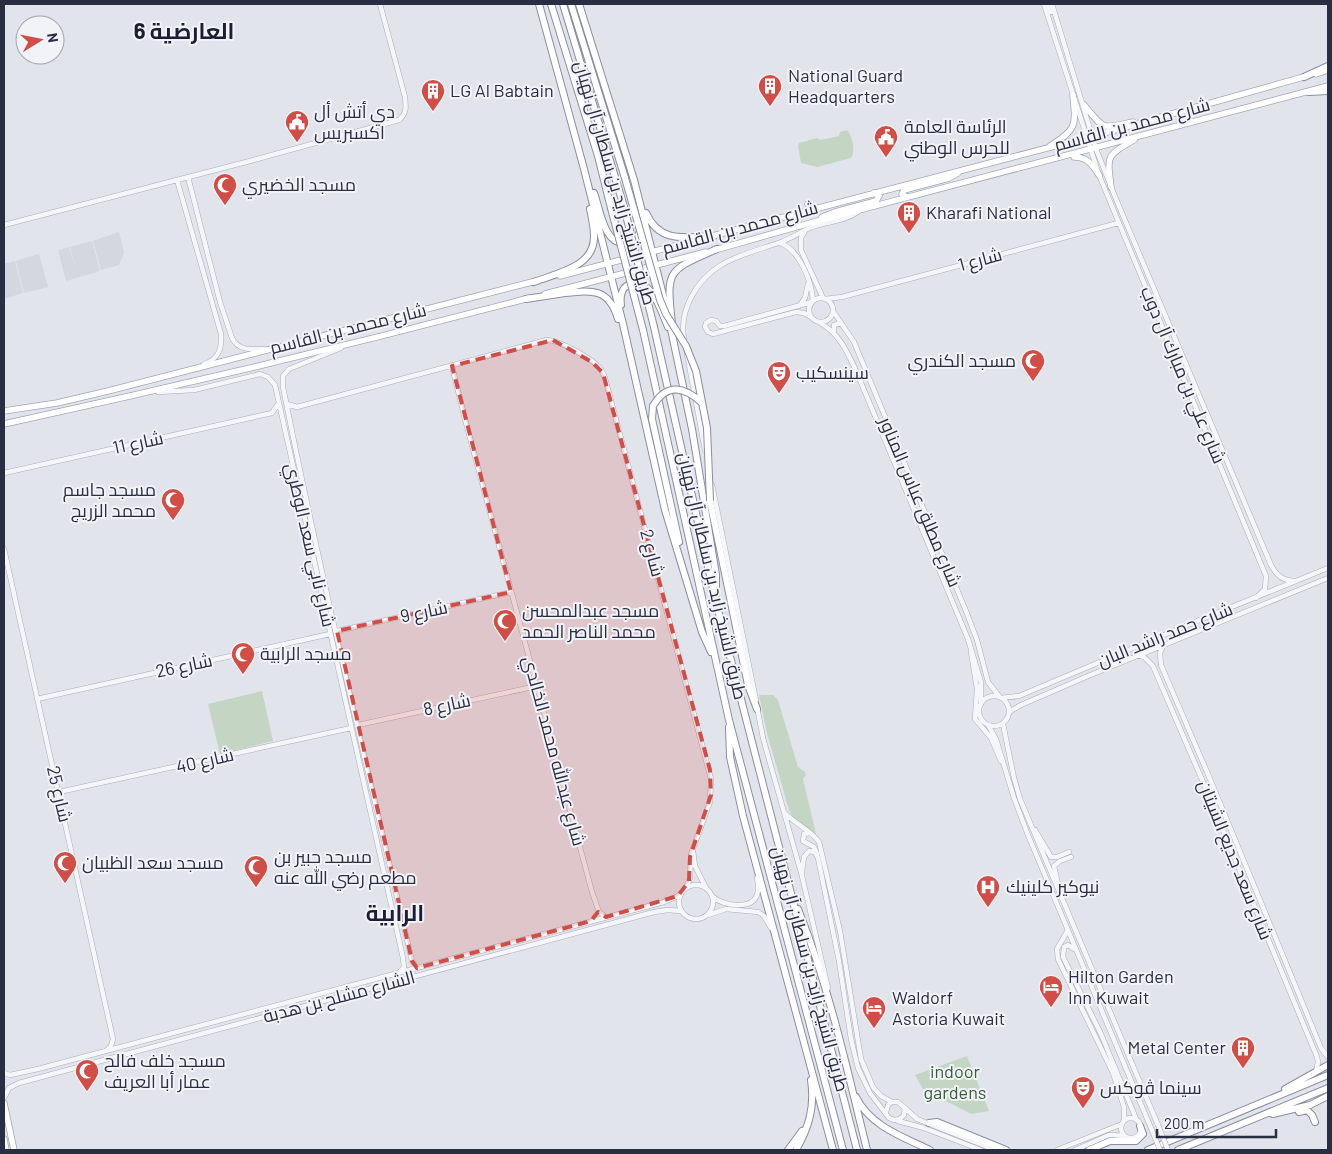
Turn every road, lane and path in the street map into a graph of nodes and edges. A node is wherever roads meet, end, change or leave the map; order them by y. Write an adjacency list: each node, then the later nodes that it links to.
1 (380, 4): 27 (street)
2 (539, 4): 24 (highway)
3 (551, 4): 106 (highway, طريق الشيخ زايد بن سلطان آل نهيان, bridge)
4 (563, 4): 96 (highway, طريق الشيخ زايد بن سلطان آل نهيان, bridge)
5 (571, 4): 77 (highway, bridge)
6 (579, 4): 29 (highway)
7 (1045, 4): 9 (street); 16 (street)
8 (1052, 4): 9 (street)
9 (1054, 11): 17 (street)
10 (1328, 66): 12 (highway)
11 (1328, 70): 12 (main road, شارع محمد بن القاسم)
12 (1304, 77): 18 (main road, شارع محمد بن القاسم)
13 (1328, 86): 15 (main road, شارع محمد بن القاسم)
14 (1328, 91): 15 (highway)
15 (1309, 92): 19 (main road, شارع محمد بن القاسم)
16 (1073, 95): 20 (street); 21 (main road)
17 (1084, 106): 18 (main road); 20 (street)
18 (1194, 108): 20 (main road, شارع محمد بن القاسم)
19 (1142, 135): 22 (main road, شارع محمد بن القاسم); 30 (main road)
20 (1090, 137): 21 (main road, شارع محمد بن القاسم); 22 (street)
21 (1044, 149): 25 (main road, شارع محمد بن القاسم)
22 (1093, 149): 23 (main road, شارع محمد بن القاسم); 26 (street, شارع علي بن مبارك آل دوب); 30 (street, شارع علي بن مبارك آل دوب)
23 (1062, 158): 26 (main road); 32 (main road, شارع محمد بن القاسم)
24 (584, 169): 36 (highway); 45 (highway); 48 (highway)
25 (959, 171): 31 (main road, شارع محمد بن القاسم); 32 (main road)
26 (1099, 175): 38 (street, شارع علي بن مبارك آل دوب)
27 (188, 177): 28 (street); 62 (street)
28 (177, 180): 39 (street); 64 (street)
29 (634, 180): 36 (highway); 41 (highway)
30 (1111, 187): 60 (street, شارع علي بن مبارك آل دوب)
31 (874, 193): 34 (main road, شارع محمد بن القاسم); 37 (main road)
32 (907, 197): 35 (main road, شارع محمد بن القاسم)
33 (808, 204): 34 (main road)
34 (817, 208): 41 (main road, شارع محمد بن القاسم)
35 (862, 209): 37 (main road, شارع محمد بن القاسم); 40 (street)
36 (643, 212): 44 (highway)
37 (814, 222): 43 (main road, شارع محمد بن القاسم)
38 (1118, 223): 50 (street, شارع 1); 61 (street, شارع علي بن مبارك آل دوب)
39 (4, 225)
40 (806, 229): 42 (street); 52 (street)
41 (714, 236): 44 (main road, شارع محمد بن القاسم)
42 (778, 242): 49 (street); 121 (street)
43 (717, 249): 46 (main road, شارع محمد بن القاسم); 67 (highway)
44 (652, 252): 45 (main road, شارع محمد بن القاسم); 46 (highway)
45 (608, 264): 47 (highway); 48 (main road, شارع محمد بن القاسم)
46 (655, 264): 47 (main road, شارع محمد بن القاسم); 67 (highway)
47 (611, 276): 51 (main road, شارع محمد بن القاسم); 59 (highway)
48 (534, 282): 69 (main road, شارع محمد بن القاسم)
49 (809, 282): 53 (street); 54 (street)
50 (842, 296): 52 (street, شارع 1); 55 (street)
51 (526, 299): 68 (main road, شارع محمد بن القاسم); 71 (highway)
52 (824, 299): 53 (street); 55 (street)
53 (812, 302): 54 (street); 56 (street)
54 (798, 306): 56 (street)
55 (833, 310): 57 (street); 58 (street, شارع مطلق عباس المناور)
56 (811, 317): 57 (street)
57 (819, 322): 63 (street, شارع مطلق عباس المناور)
58 (841, 323): 63 (street); 117 (street, شارع مطلق عباس المناور)
59 (623, 324): 67 (highway); 71 (highway)
60 (1169, 324): 61 (street); 65 (street, شارع علي بن مبارك آل دوب)
61 (1162, 327): 66 (street, شارع علي بن مبارك آل دوب)
62 (229, 330): 64 (street); 69 (street)
63 (834, 332): 103 (street, شارع مطلق عباس المناور)
64 (221, 334): 72 (street)
65 (1173, 334): 66 (street); 88 (street, شارع علي بن مبارك آل دوب)
66 (1166, 336): 89 (street, شارع علي بن مبارك آل دوب)
67 (674, 340): 96 (highway)
68 (353, 344): 73 (main road, شارع محمد بن القاسم); 74 (street, شارع نابي سعد الوطري)
69 (271, 349): 72 (main road, شارع محمد بن القاسم)
70 (452, 366): 79 (street); 93 (street, شارع عبدالله محمد الخالدي); 137 (street, شارع 2)
71 (637, 387): 94 (highway)
72 (108, 391): 76 (main road, شارع محمد بن القاسم)
73 (154, 392): 75 (street, شارع نابي سعد الوطري); 83 (main road, شارع محمد بن القاسم)
74 (285, 397): 75 (street); 78 (street, شارع نابي سعد الوطري)
75 (278, 401): 81 (street); 84 (street, شارع نابي سعد الوطري)
76 (57, 403): 80 (main road, شارع محمد بن القاسم); 83 (main road)
77 (702, 403): 94 (highway, bridge); 121 (highway, bridge)
78 (287, 404): 79 (street); 82 (street, شارع نابي سعد الوطري)
79 (297, 407): 82 (street)
80 (4, 411)
81 (272, 413): 84 (street); 86 (street, شارع 11)
82 (289, 416): 85 (street, شارع نابي سعد الوطري)
83 (4, 422)
84 (283, 422): 85 (street); 102 (street, شارع نابي سعد الوطري)
85 (290, 423): 101 (street, شارع نابي سعد الوطري)
86 (4, 473)
87 (4, 549): 118 (street, شارع 25)
88 (1271, 565): 89 (street); 92 (street, شارع علي بن مبارك آل دوب)
89 (1263, 568): 95 (street, شارع علي بن مبارك آل دوب)
90 (1328, 568): 92 (street, شارع حمد راشد البان)
91 (1328, 578): 99 (street, شارع حمد راشد البان)
92 (1296, 581): 95 (street, شارع حمد راشد البان)
93 (511, 592): 101 (street, شارع 9); 115 (street, شارع عبدالله محمد الخالدي)
94 (691, 592): 106 (highway)
95 (1256, 598): 97 (street, شارع حمد راشد البان)
96 (716, 602): 141 (highway, طريق الشيخ زايد بن سلطان آل نهيان)
97 (1213, 614): 98 (street, شارع حمد راشد البان); 99 (street)
98 (1202, 619): 100 (street); 111 (street, شارع حمد راشد البان)
99 (1217, 622): 100 (street, شارع حمد راشد البان)
100 (1205, 627): 104 (street, شارع حمد راشد البان)
101 (336, 631): 108 (street, شارع نابي سعد الوطري)
102 (330, 634): 110 (street, شارع نابي سعد الوطري); 118 (street, شارع 26)
103 (968, 639): 119 (street, شارع مطلق عباس المناور); 128 (street)
104 (1164, 644): 105 (street, شارع حمد راشد البان); 107 (street, شارع سعد جديع الشيتان)
105 (1138, 655): 109 (street, شارع سعد جديع الشيتان); 112 (street, شارع حمد راشد البان)
106 (715, 659): 123 (highway, طريق الشيخ زايد بن سلطان آل نهيان)
107 (1162, 668): 109 (street); 129 (street, شارع سعد جديع الشيتان)
108 (345, 670): 110 (street); 114 (street, شارع نابي سعد الوطري)
109 (1155, 671): 130 (street, شارع سعد جديع الشيتان)
110 (339, 672): 113 (street, شارع نابي سعد الوطري)
111 (1069, 675): 112 (street); 116 (street, شارع حمد راشد البان)
112 (1074, 682): 120 (street, شارع حمد راشد البان)
113 (342, 686): 114 (street); 127 (street, شارع نابي سعد الوطري)
114 (349, 686): 125 (street, شارع نابي سعد الوطري)
115 (537, 686): 125 (street, شارع 8); 149 (street, شارع عبدالله محمد الخالدي)
116 (1019, 696): 117 (street, شارع حمد راشد البان); 120 (street)
117 (1000, 697): 119 (street); 122 (street)
118 (37, 699): 132 (street, شارع 25)
119 (981, 704): 126 (street)
120 (1021, 705): 122 (street, شارع حمد راشد البان)
121 (758, 709): 134 (street)
122 (1009, 712): 124 (street)
123 (729, 720): 139 (highway); 208 (highway, طريق الشيخ زايد بن سلطان آل نهيان)
124 (1003, 724): 126 (street); 135 (street)
125 (358, 725): 147 (street, شارع نابي سعد الوطري)
126 (988, 725): 128 (street)
127 (351, 728): 132 (street, شارع 40); 148 (street, شارع نابي سعد الوطري)
128 (1004, 765): 154 (street)
129 (1210, 779): 130 (street); 131 (street, شارع سعد جديع الشيتان)
130 (1203, 782): 133 (street, شارع سعد جديع الشيتان)
131 (1214, 791): 133 (street); 165 (street, شارع سعد جديع الشيتان)
132 (59, 792): 173 (street, شارع 25)
133 (1208, 794): 166 (street, شارع سعد جديع الشيتان)
134 (785, 813): 136 (street); 140 (street)
135 (1031, 825): 145 (street); 145 (street)
136 (810, 833): 138 (street); 188 (street)
137 (693, 850): 142 (street, شارع 2); 143 (street)
138 (818, 858): 140 (street); 192 (street)
139 (754, 859): 146 (street); 155 (highway)
140 (802, 876): 169 (street)
141 (788, 887): 169 (highway); 209 (highway, طريق الشيخ زايد بن سلطان آل نهيان)
142 (686, 888): 143 (street); 144 (street)
143 (707, 889): 146 (street)
144 (682, 892): 150 (street); 152 (street, الشارع مشلح بن هدبة)
145 (1060, 894): 220 (street, bridge)
146 (712, 896): 151 (street)
147 (397, 898): 148 (street); 160 (street, شارع نابي سعد الوطري)
148 (390, 899): 164 (street, شارع نابي سعد الوطري)
149 (595, 903): 152 (street, شارع عبدالله محمد الخالدي); 153 (street, شارع عبدالله محمد الخالدي)
150 (681, 911): 151 (street); 159 (street, الشارع مشلح بن هدبة)
151 (708, 915): 155 (street)
152 (606, 917): 153 (street, الشارع مشلح بن هدبة)
153 (591, 920): 157 (street, الشارع مشلح بن هدبة)
154 (1068, 930): 156 (street); 163 (street)
155 (778, 943): 174 (highway)
156 (1077, 951): 162 (street); 219 (street, bridge)
157 (459, 957): 158 (street, الشارع مشلح بن هدبة); 159 (street)
158 (445, 960): 160 (street, الشارع مشلح بن هدبة); 161 (street)
159 (460, 965): 161 (street, الشارع مشلح بن هدبة)
160 (417, 968): 164 (street, الشارع مشلح بن هدبة)
161 (447, 968): 172 (street, الشارع مشلح بن هدبة)
162 (1069, 970): 163 (street); 171 (street)
163 (1064, 973): 171 (street)
164 (398, 974): 170 (street, الشارع مشلح بن هدبة)
165 (1301, 1000): 166 (street); 167 (street, شارع سعد جديع الشيتان)
166 (1294, 1003): 168 (street, شارع سعد جديع الشيتان)
167 (1308, 1017): 168 (street); 177 (street, شارع سعد جديع الشيتان)
168 (1301, 1019): 180 (street, شارع سعد جديع الشيتان)
169 (835, 1024): 179 (highway)
170 (188, 1028): 172 (street); 175 (street, الشارع مشلح بن هدبة)
171 (1098, 1033): 197 (street); 200 (street)
172 (190, 1037): 184 (street, الشارع مشلح بن هدبة)
173 (113, 1039): 175 (street); 176 (street)
174 (805, 1044): 196 (highway); 207 (highway)
175 (124, 1046): 176 (street, الشارع مشلح بن هدبة)
176 (106, 1051): 182 (street, الشارع مشلح بن هدبة)
177 (1328, 1057)
178 (1328, 1066): 180 (highway)
179 (846, 1067): 210 (highway); 211 (highway)
180 (1316, 1072): 190 (highway)
181 (4, 1073): 182 (street, الشارع مشلح بن هدبة)
182 (16, 1074): 184 (street)
183 (1328, 1075): 190 (highway)
184 (18, 1083): 187 (street)
185 (1328, 1088): 194 (highway)
186 (1328, 1096): 193 (highway)
187 (4, 1098)
188 (892, 1102): 191 (street); 192 (street)
189 (4, 1103): 204 (main road)
190 (1255, 1106): 218 (highway)
191 (905, 1108): 195 (street); 199 (street)
192 (886, 1112): 195 (street)
193 (1278, 1113): 194 (highway); 198 (highway)
194 (1260, 1117): 221 (highway)
195 (896, 1120): 212 (street)
196 (809, 1122): 205 (highway); 206 (highway)
197 (1123, 1122): 200 (street); 201 (street); 215 (street)
198 (1315, 1122)
199 (929, 1123): 213 (street); 214 (highway)
200 (1139, 1123): 201 (street); 217 (highway)
201 (1125, 1136): 216 (street)
202 (4, 1139): 203 (main road)
203 (6, 1150)
204 (14, 1150)
205 (788, 1150)
206 (796, 1150)
207 (835, 1150)
208 (843, 1150)
209 (857, 1150)
210 (867, 1150)
211 (930, 1150)
212 (981, 1150)
213 (995, 1150)
214 (1006, 1150)
215 (1057, 1150)
216 (1075, 1150)
217 (1089, 1150)
218 (1148, 1150)
219 (1160, 1150)
220 (1168, 1150)
221 (1178, 1150)

